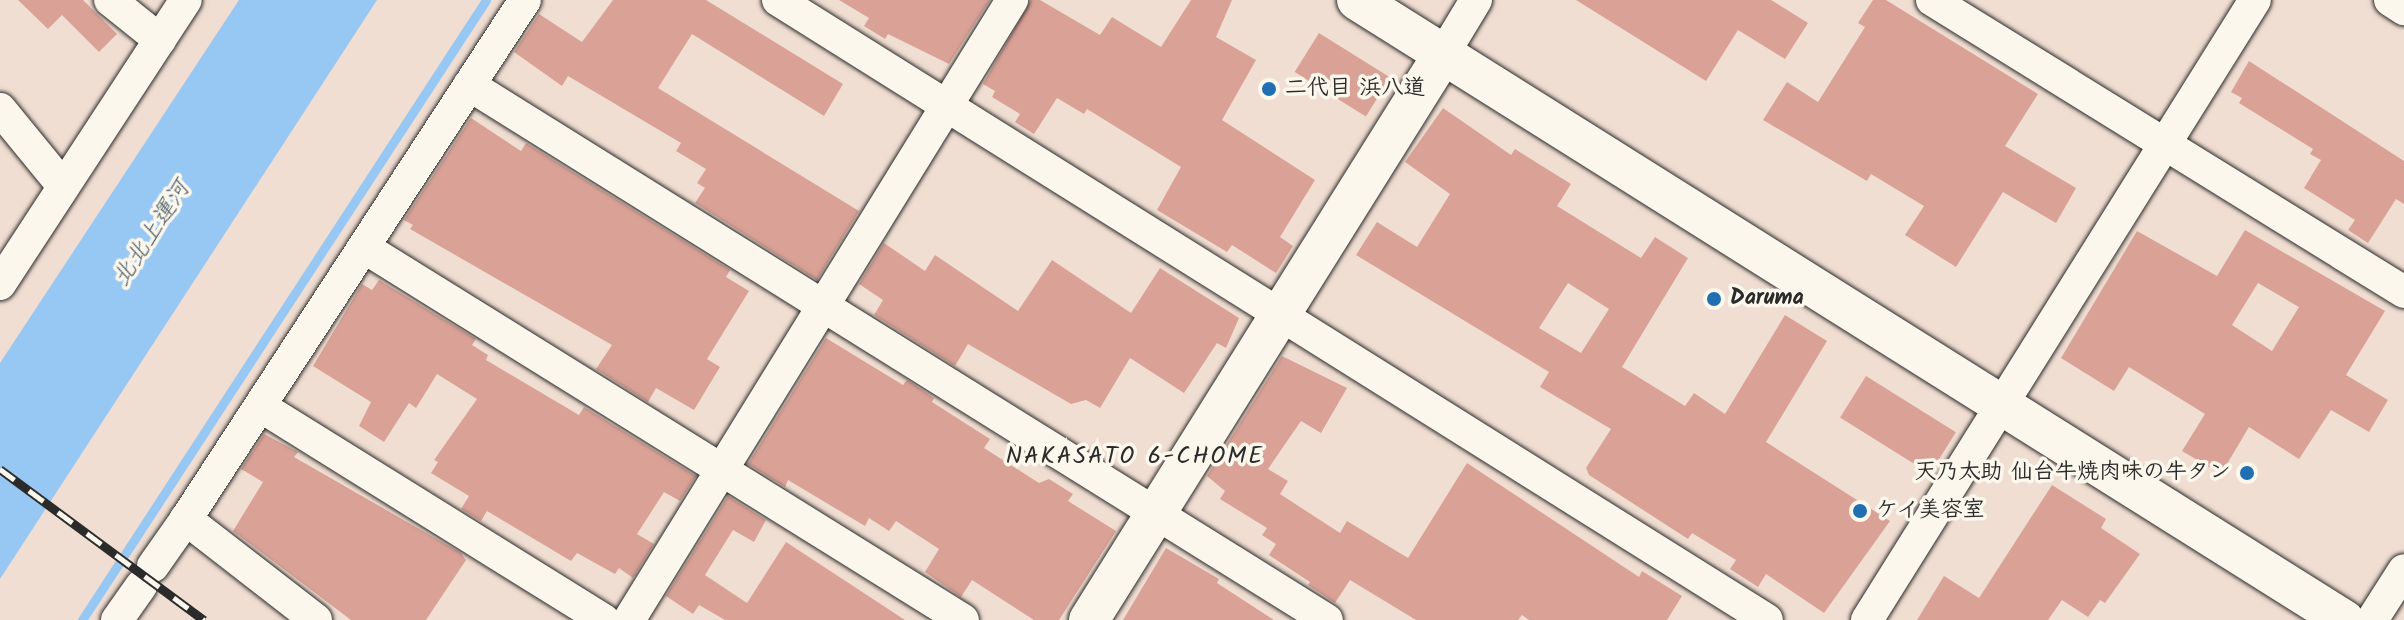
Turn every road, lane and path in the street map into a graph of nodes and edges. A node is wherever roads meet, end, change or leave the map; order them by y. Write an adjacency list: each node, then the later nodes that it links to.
1 (110, 0): 12 (street)
2 (186, 0): 12 (street)
3 (525, 0): 14 (street)
4 (778, 0): 15 (street)
5 (1012, 0): 15 (street)
6 (1357, 0): 13 (street)
7 (1476, 0): 13 (street)
8 (1932, 0): 17 (street)
9 (2255, 0): 17 (street)
10 (2390, 0): 11 (street)
11 (2404, 9)
12 (160, 40): 18 (street)
13 (1444, 53): 23 (street); 24 (street)
14 (469, 85): 19 (street); 22 (street)
15 (948, 106): 22 (street); 23 (street)
16 (0, 109): 18 (street)
17 (2163, 143): 21 (street); 24 (street)
18 (63, 186): 20 (street)
19 (365, 248): 25 (street); 26 (street)
20 (0, 284)
21 (2404, 292)
22 (824, 308): 26 (street); 27 (street)
23 (1280, 315): 27 (street); 37 (street)
24 (1999, 405): 38 (street); 39 (street)
25 (260, 406): 28 (street); 32 (street)
26 (721, 469): 33 (street); 34 (street)
27 (1155, 513): 35 (street); 36 (street)
28 (186, 519): 30 (street); 31 (street)
29 (2404, 570): 40 (street)
30 (117, 620)
31 (316, 620)
32 (604, 620)
33 (629, 620)
34 (963, 620)
35 (1089, 620)
36 (1327, 620)
37 (1767, 620)
38 (1867, 620)
39 (2344, 620)
40 (2372, 620)

